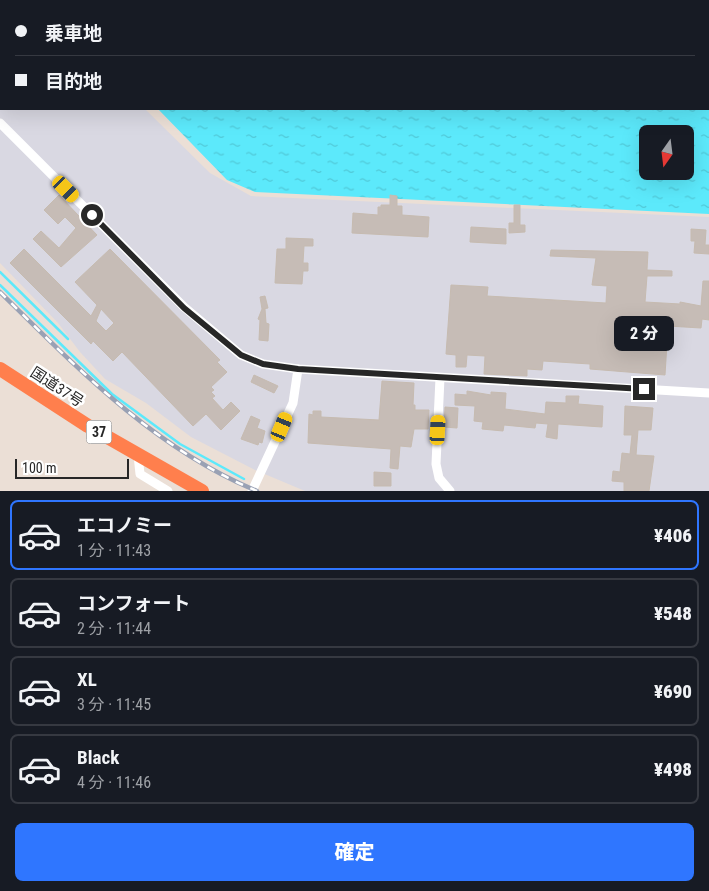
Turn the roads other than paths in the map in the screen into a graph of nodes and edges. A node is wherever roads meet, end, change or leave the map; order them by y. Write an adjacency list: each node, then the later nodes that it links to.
1 (0, 123): 3 (street)
2 (0, 369): 6 (highway, 国道37号 / 37)
3 (298, 369): 4 (street); 9 (street)
4 (440, 378): 5 (street); 10 (street)
5 (709, 394)
6 (138, 455): 7 (street); 8 (highway, 国道37号 / 37)
7 (168, 491)
8 (202, 491)
9 (252, 491)
10 (450, 491)

